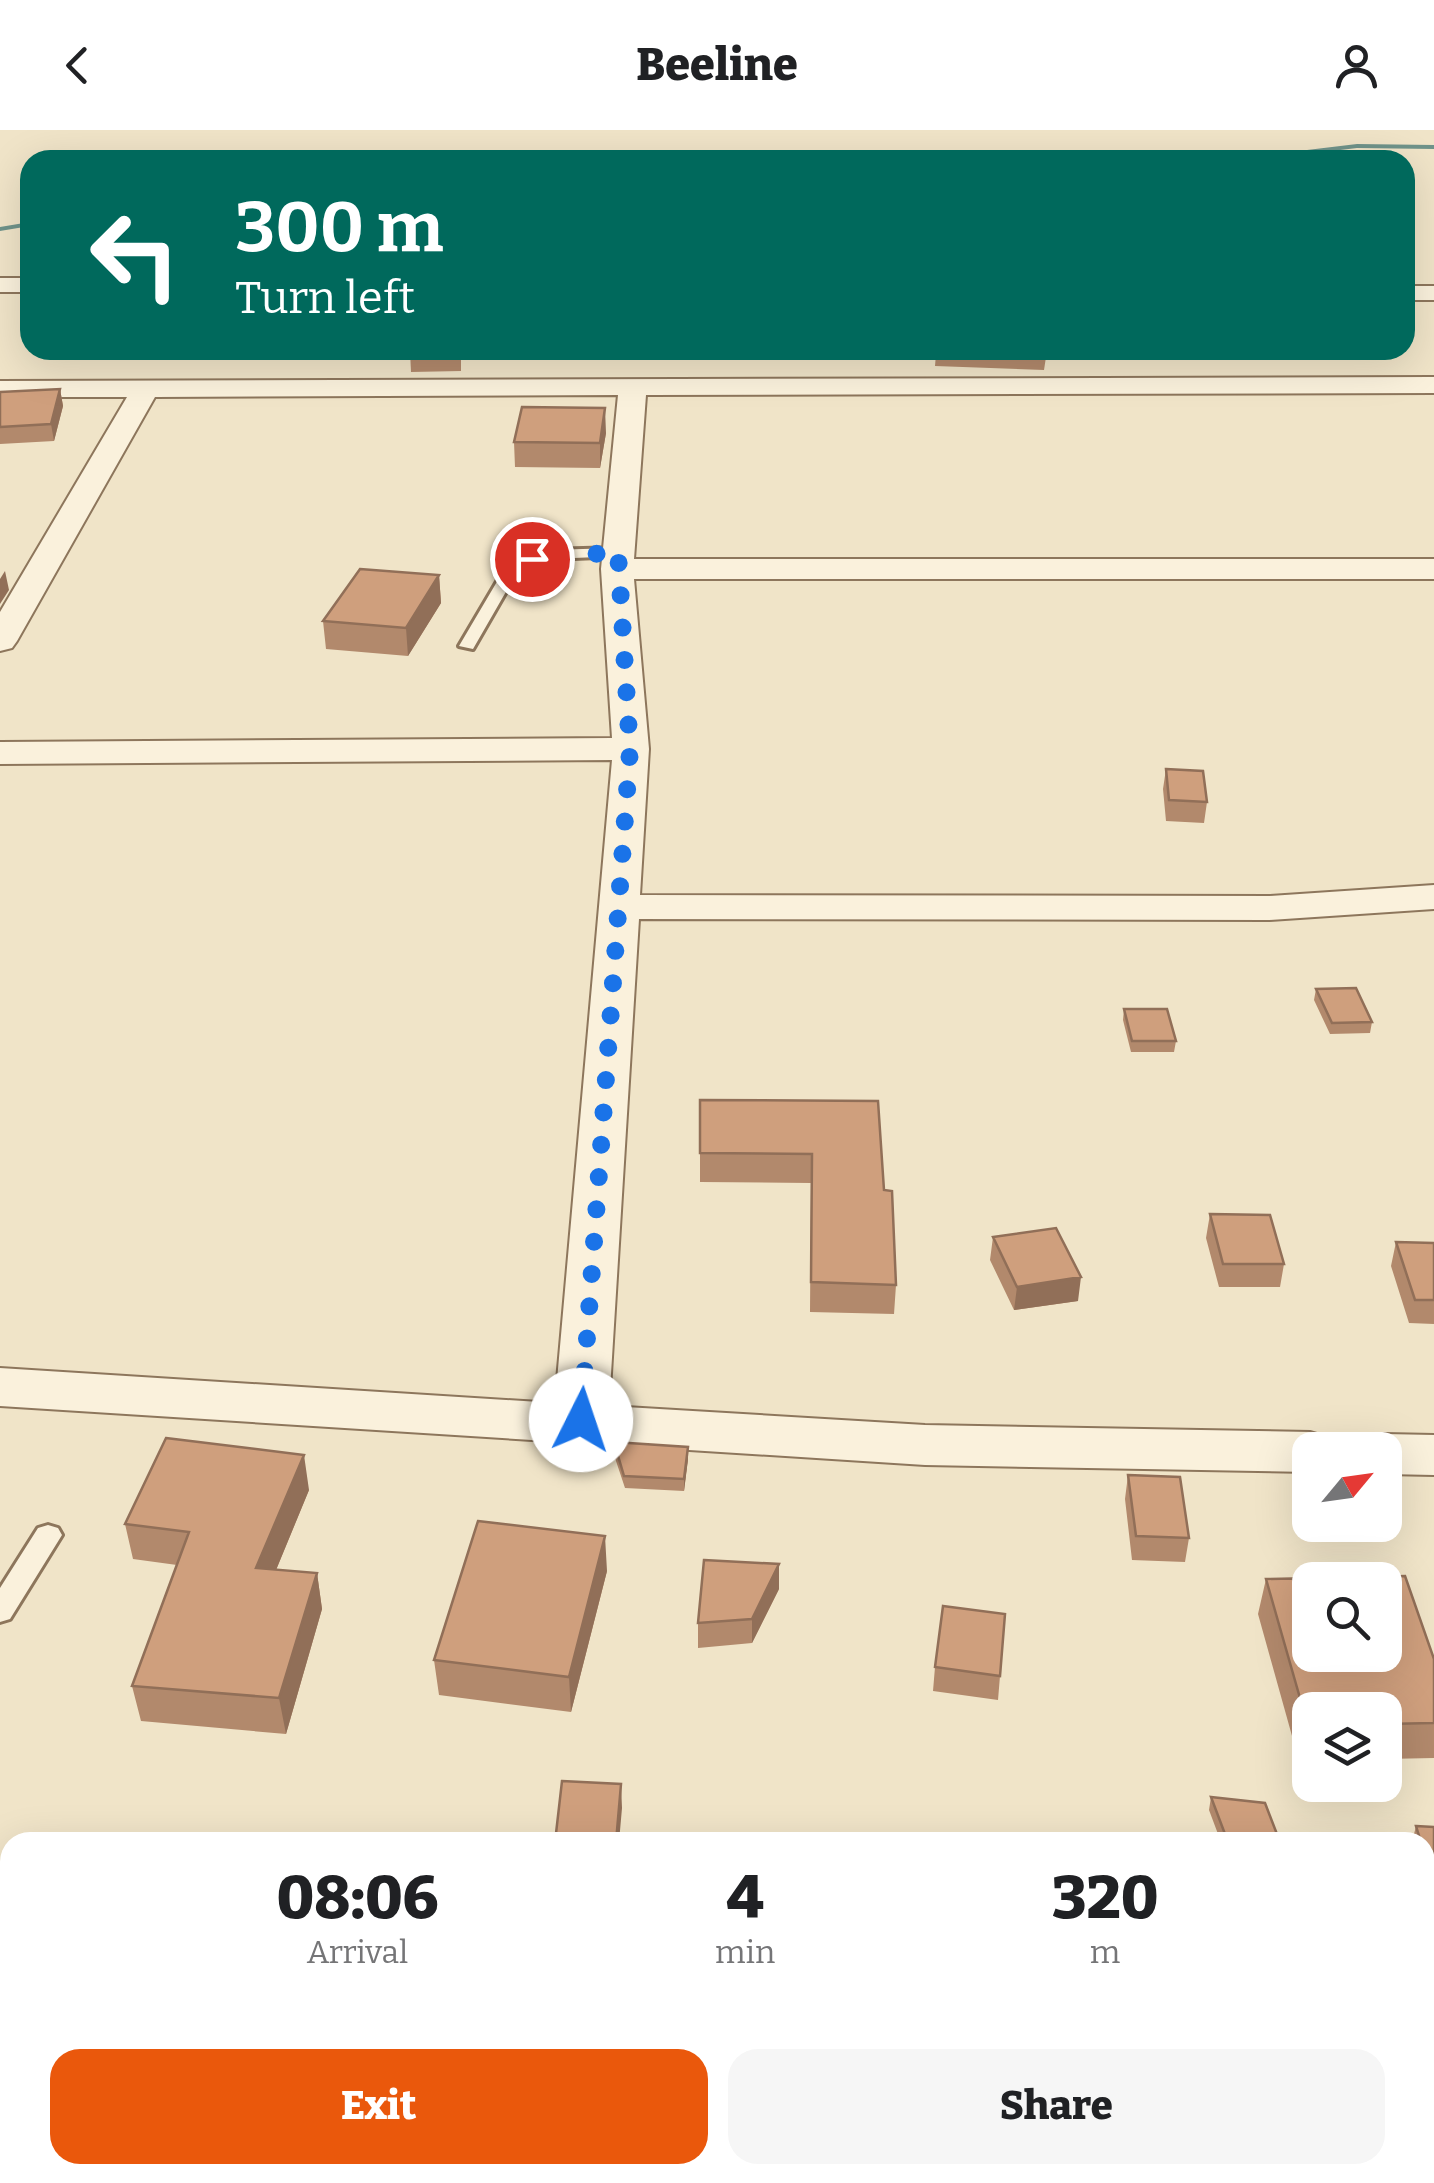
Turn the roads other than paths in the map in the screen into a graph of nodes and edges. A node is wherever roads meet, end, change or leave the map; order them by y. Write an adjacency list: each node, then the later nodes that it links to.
1 (1434, 385): 2 (street)
2 (634, 386): 4 (street); 5 (street)
3 (0, 388): 4 (street)
4 (145, 390): 7 (street)
5 (618, 560): 6 (street); 8 (lane); 9 (street)
6 (1434, 569)
7 (2, 634)
8 (467, 646)
9 (630, 750): 10 (street); 12 (street)
10 (0, 753)
11 (1434, 897): 12 (street)
12 (620, 908): 14 (street)
13 (0, 1387): 14 (street)
14 (581, 1420): 15 (street)
15 (1292, 1452)
16 (1402, 1454): 17 (street)
17 (1434, 1454)
18 (48, 1535): 19 (lane)
19 (0, 1611)

